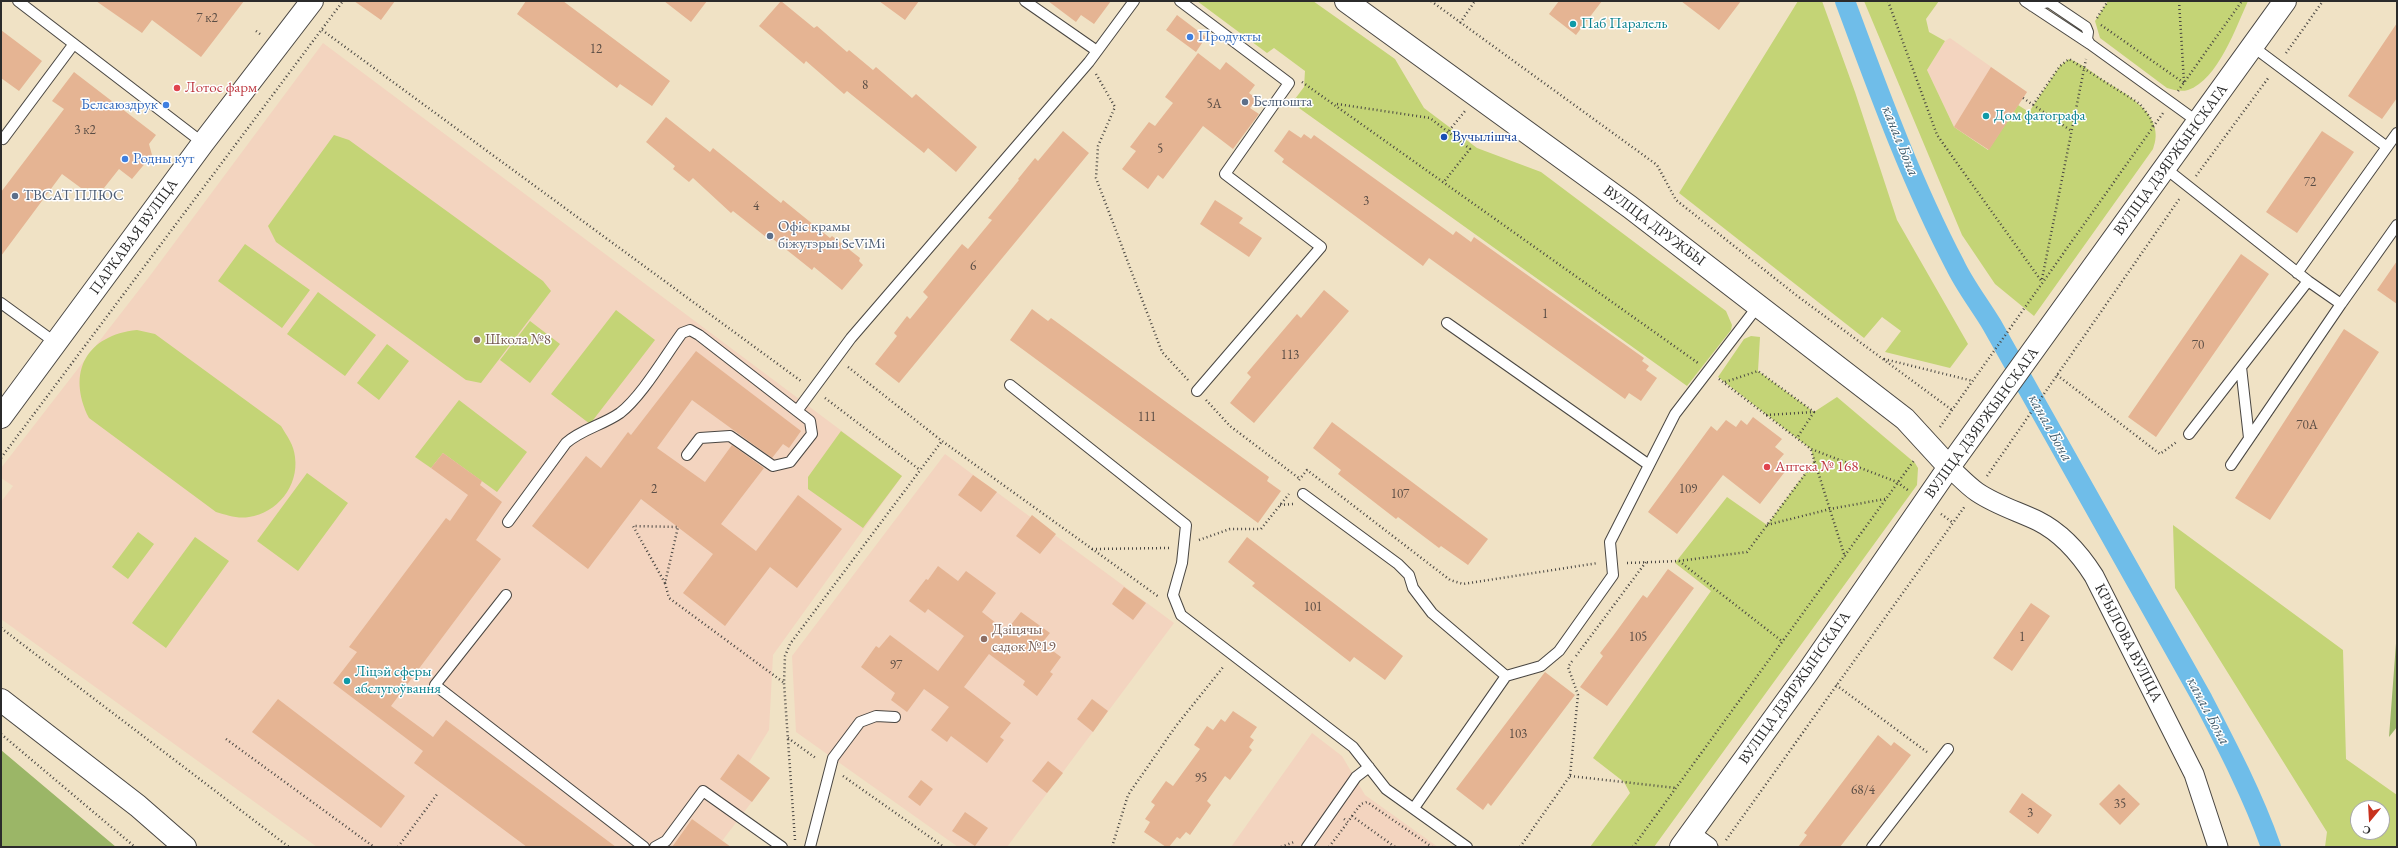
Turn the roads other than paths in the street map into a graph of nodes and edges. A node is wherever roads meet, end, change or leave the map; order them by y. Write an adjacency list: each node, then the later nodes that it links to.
1 (18, 1): 9 (lane)
2 (312, 1): 15 (main road, ПАРКАВАЯ ВУЛІЦА)
3 (1026, 1): 11 (lane)
4 (1134, 1): 11 (lane)
5 (1180, 1): 28 (lane)
6 (1346, 1): 23 (main road, ВУЛІЦА ДРУЖБЫ)
7 (2285, 1): 10 (main road, ВУЛІЦА ДЗЯРЖЫНСКАГА)
8 (2031, 3): 12 (lane)
9 (73, 45): 14 (lane); 15 (lane)
10 (2252, 46): 12 (main road, ВУЛІЦА ДЗЯРЖЫНСКАГА); 16 (lane)
11 (1097, 51): 29 (lane)
12 (2198, 122): 17 (main road, ВУЛІЦА ДЗЯРЖЫНСКАГА)
13 (2397, 133): 16 (lane)
14 (1, 138)
15 (203, 143): 25 (main road, ПАРКАВАЯ ВУЛІЦА)
16 (2387, 147): 19 (lane)
17 (2165, 168): 19 (lane); 36 (main road, ВУЛІЦА ДЗЯРЖЫНСКАГА)
18 (2397, 225): 22 (lane)
19 (2297, 273): 20 (lane)
20 (2308, 281): 22 (lane); 26 (lane)
21 (1, 303): 25 (lane)
22 (2341, 304): 32 (lane)
23 (1758, 306): 34 (lane); 36 (main road, ВУЛІЦА ДРУЖБЫ)
24 (1447, 323): 34 (lane)
25 (56, 343): 30 (main road, ПАРКАВАЯ ВУЛІЦА)
26 (2241, 367): 31 (lane); 32 (lane)
27 (1010, 385): 44 (lane)
28 (1198, 391)
29 (797, 411): 33 (lane); 38 (lane)
30 (1, 417)
31 (2189, 434)
32 (2249, 438): 35 (lane)
33 (687, 455)
34 (1649, 465): 40 (lane)
35 (2231, 465)
36 (1949, 467): 46 (main road, ВУЛІЦА ДЗЯРЖЫНСКАГА); 56 (street, КРЫЛОВА ВУЛІЦА)
37 (1303, 494): 40 (lane)
38 (508, 522)
39 (506, 595): 49 (lane)
40 (1506, 676): 45 (lane)
41 (1, 700): 48 (main road)
42 (895, 717): 52 (lane)
43 (1948, 749): 55 (lane)
44 (1369, 766): 45 (lane); 47 (lane)
45 (1414, 808): 53 (lane)
46 (1686, 840): 54 (street)
47 (1303, 843)
48 (185, 847)
49 (644, 847)
50 (655, 847): 51 (lane)
51 (782, 847)
52 (810, 847)
53 (1467, 847)
54 (1708, 847)
55 (1872, 847)
56 (2218, 847)

